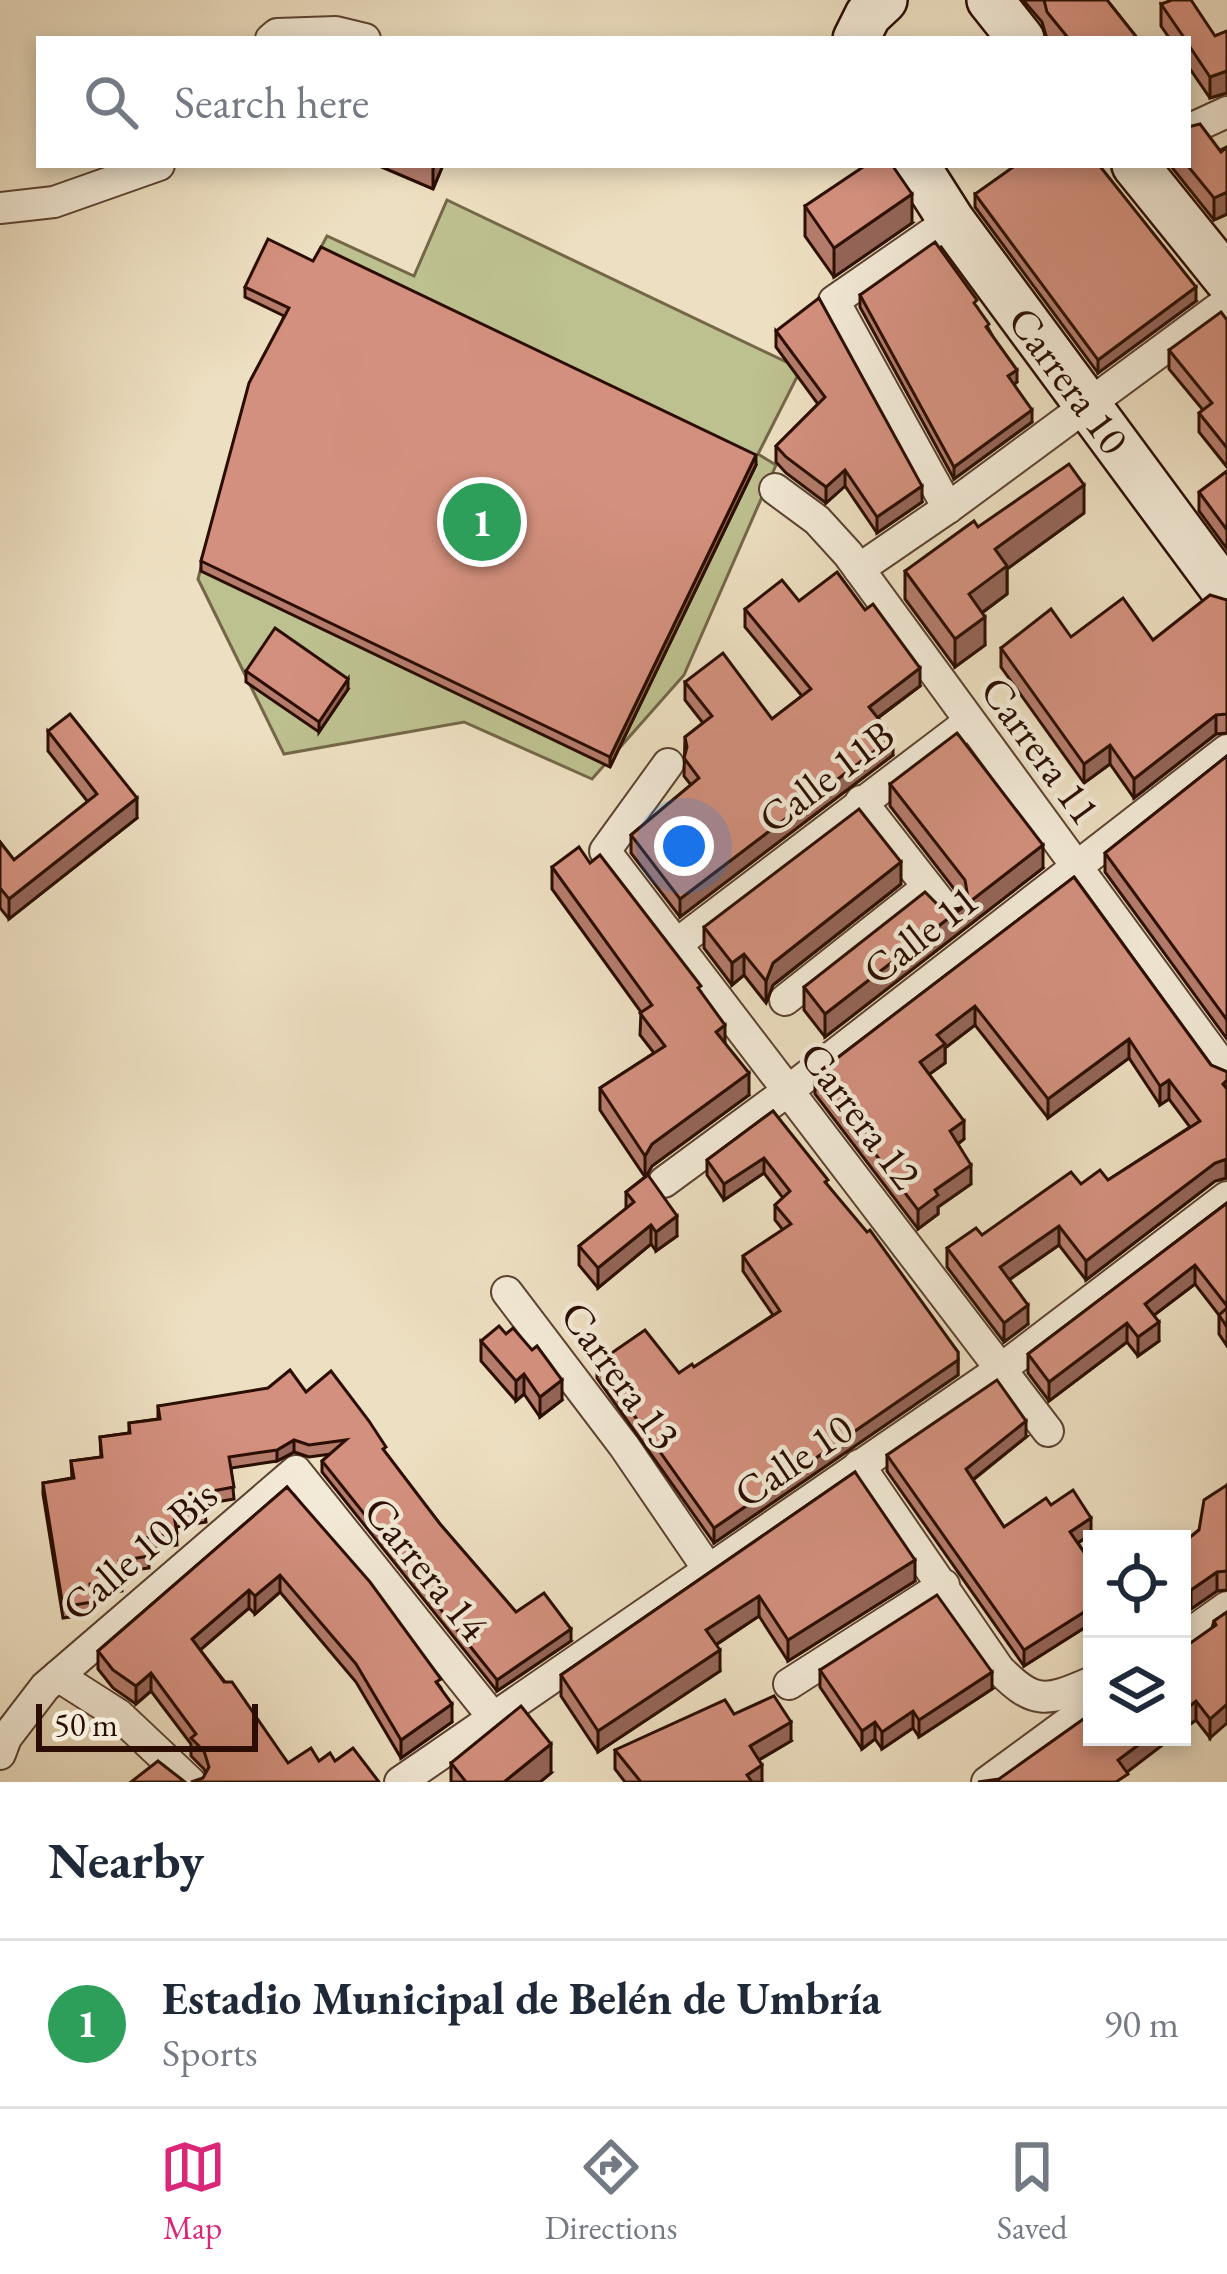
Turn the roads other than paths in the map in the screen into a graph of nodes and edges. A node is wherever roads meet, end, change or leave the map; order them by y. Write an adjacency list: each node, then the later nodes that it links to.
1 (884, 0): 4 (main road)
2 (275, 36): 3 (street)
3 (353, 36)
4 (858, 36)
5 (1227, 112): 6 (street)
6 (1191, 129)
7 (150, 168): 10 (street)
8 (918, 168): 11 (main road, Carrera 10)
9 (1137, 168): 12 (main road)
10 (0, 208)
11 (951, 220): 14 (main road, Carrera 10); 16 (street)
12 (1227, 279)
13 (1227, 302): 14 (street)
14 (1088, 405): 16 (street); 18 (main road, Carrera 10)
15 (775, 489): 17 (street, Carrera 11)
16 (949, 508): 17 (street)
17 (859, 569): 19 (street, Carrera 11)
18 (1227, 594)
19 (969, 722): 22 (street, Calle 11B); 23 (street, Carrera 11)
20 (1227, 750): 23 (street, Calle 11)
21 (668, 764): 26 (street, Carrera 12)
22 (861, 801): 24 (street); 26 (street, Calle 11B)
23 (1074, 866): 28 (street, Carrera 11); 29 (street, Calle 11)
24 (928, 887): 25 (street); 27 (street)
25 (950, 915)
26 (678, 944): 29 (street, Carrera 12)
27 (785, 1000)
28 (1227, 1072)
29 (789, 1090): 30 (street, Calle 11); 33 (street, Carrera 12)
30 (664, 1182)
31 (1227, 1197): 33 (street, Calle 10)
32 (507, 1292): 37 (street, Carrera 13)
33 (1001, 1369): 34 (street, Carrera 12); 35 (street, Calle 10)
34 (1048, 1431)
35 (859, 1466): 37 (street, Calle 10); 38 (street)
36 (296, 1471): 41 (street, Calle 10 Bis); 45 (street, Carrera 14)
37 (707, 1569): 45 (street, Calle 10)
38 (944, 1585): 42 (street); 43 (street)
39 (1227, 1606): 40 (street)
40 (1183, 1638)
41 (58, 1676): 46 (street, Calle 10 Bis); 48 (street)
42 (789, 1684)
43 (1083, 1684)
44 (1083, 1712): 49 (street)
45 (492, 1716): 47 (street, Calle 10)
46 (0, 1754)
47 (403, 1781)
48 (190, 1782)
49 (987, 1782)

